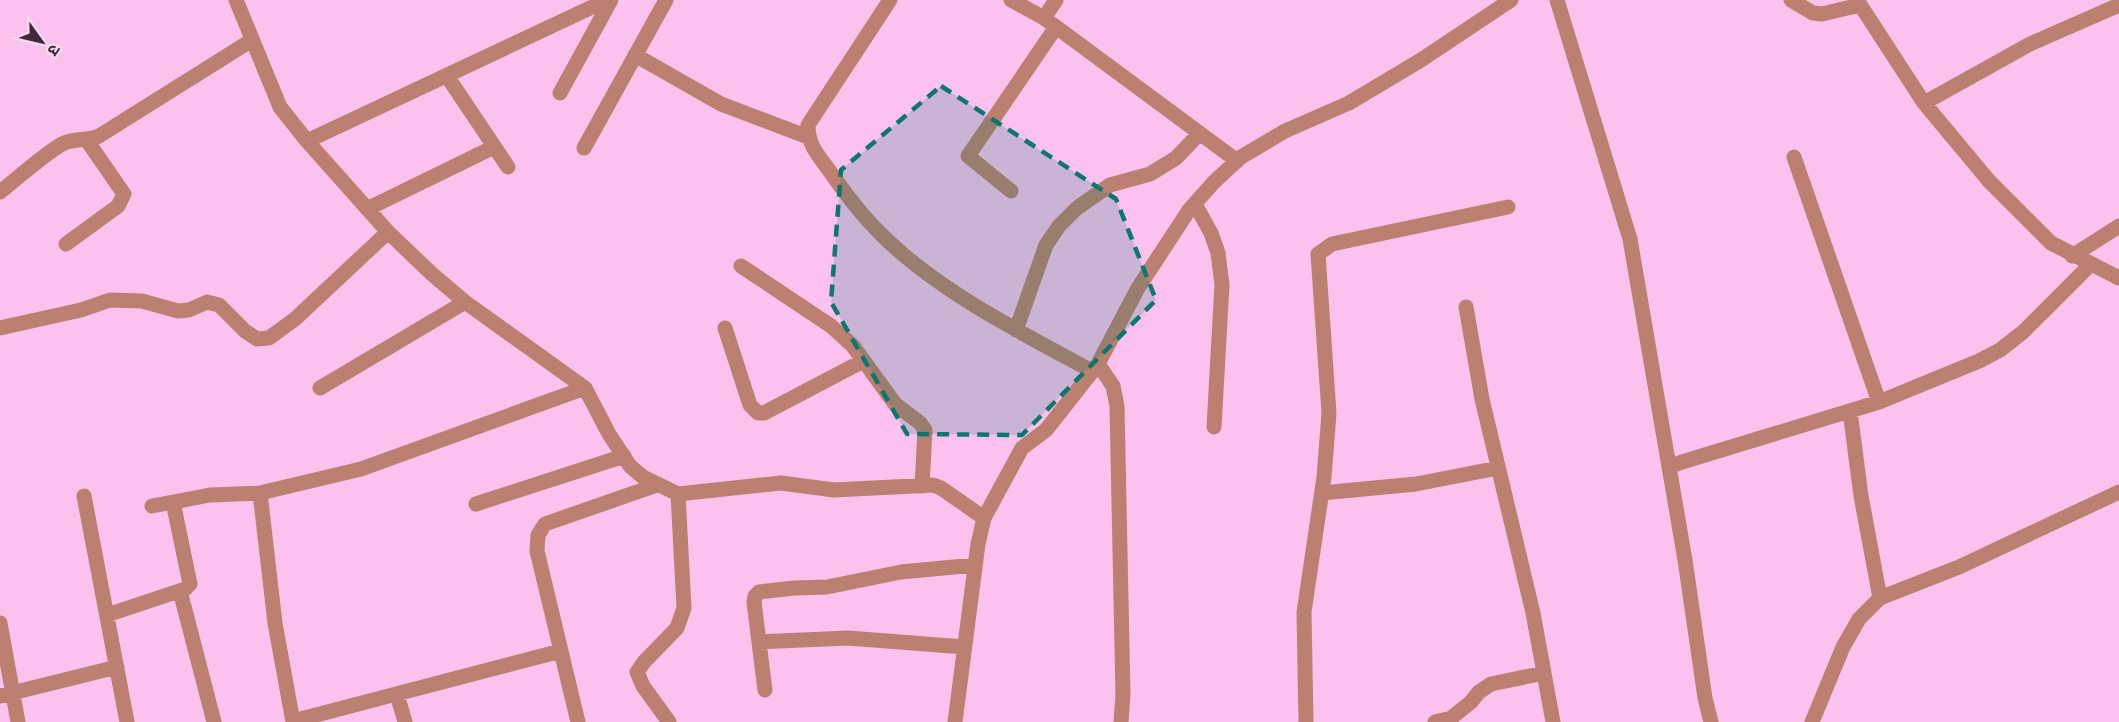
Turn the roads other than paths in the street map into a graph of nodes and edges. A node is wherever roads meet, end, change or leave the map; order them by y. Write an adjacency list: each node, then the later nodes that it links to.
1 (236, 0): 13 (street)
2 (609, 0): 15 (street); 16 (street)
3 (666, 0): 14 (street)
4 (891, 0): 19 (street)
5 (1011, 0): 12 (street)
6 (1056, 0): 12 (street)
7 (1511, 0): 25 (street)
8 (1557, 0): 52 (street)
9 (1791, 0): 10 (street)
10 (1858, 3): 17 (street)
11 (2119, 5): 17 (street)
12 (1050, 23): 18 (street); 27 (street)
13 (252, 39): 20 (street); 21 (street)
14 (635, 54): 19 (street); 23 (street)
15 (447, 76): 21 (street); 22 (street)
16 (560, 93)
17 (1924, 103): 35 (street)
18 (1199, 134): 25 (street); 43 (street)
19 (808, 137): 43 (street)
20 (86, 139): 28 (street); 34 (street)
21 (307, 141): 31 (street)
22 (494, 147): 26 (street); 31 (street)
23 (584, 148)
24 (1794, 157): 48 (street)
25 (1236, 160): 29 (street)
26 (508, 167)
27 (1011, 191)
28 (0, 192)
29 (1195, 204): 45 (street); 50 (street)
30 (1508, 207): 58 (street)
31 (367, 208): 33 (street)
32 (2119, 226): 35 (street)
33 (388, 232): 39 (street); 41 (street)
34 (66, 244)
35 (2072, 256): 36 (street)
36 (2091, 264): 38 (street); 48 (street)
37 (741, 266): 44 (street)
38 (2119, 278)
39 (465, 302): 46 (street); 47 (street)
40 (1466, 307): 53 (street)
41 (0, 328)
42 (725, 328): 44 (street)
43 (1016, 330): 45 (street)
44 (863, 361): 55 (street)
45 (1095, 367): 64 (street); 87 (street)
46 (320, 388)
47 (585, 388): 51 (street); 57 (street)
48 (1879, 402): 49 (street)
49 (1850, 411): 52 (street); 67 (street)
50 (1214, 427)
51 (624, 456): 54 (street); 62 (street)
52 (1669, 467): 91 (street)
53 (1498, 468): 58 (street); 74 (street)
54 (657, 485): 59 (street); 72 (street)
55 (922, 486): 59 (street); 64 (street)
56 (2119, 492): 67 (street)
57 (260, 493): 61 (street); 82 (street)
58 (1322, 493): 88 (street)
59 (678, 494): 85 (street)
60 (84, 496): 68 (street)
61 (173, 502): 63 (street); 66 (street)
62 (476, 504)
63 (152, 506)
64 (984, 518): 65 (street)
65 (975, 565): 70 (street); 71 (street)
66 (180, 591): 68 (street); 81 (street)
67 (1880, 598): 78 (street)
68 (107, 615): 73 (street)
69 (0, 623): 77 (street)
70 (759, 642): 71 (street); 75 (street)
71 (964, 647): 86 (street)
72 (561, 651): 76 (street); 84 (street)
73 (117, 667): 77 (street); 80 (street)
74 (1544, 673): 89 (street); 90 (street)
75 (765, 690)
76 (397, 694): 82 (street); 83 (street)
77 (6, 695): 79 (street)
78 (1816, 719)
79 (18, 722)
80 (128, 722)
81 (214, 722)
82 (293, 722)
83 (405, 722)
84 (578, 722)
85 (667, 722)
86 (955, 722)
87 (1121, 722)
88 (1306, 722)
89 (1435, 722)
90 (1553, 722)
91 (1711, 722)

